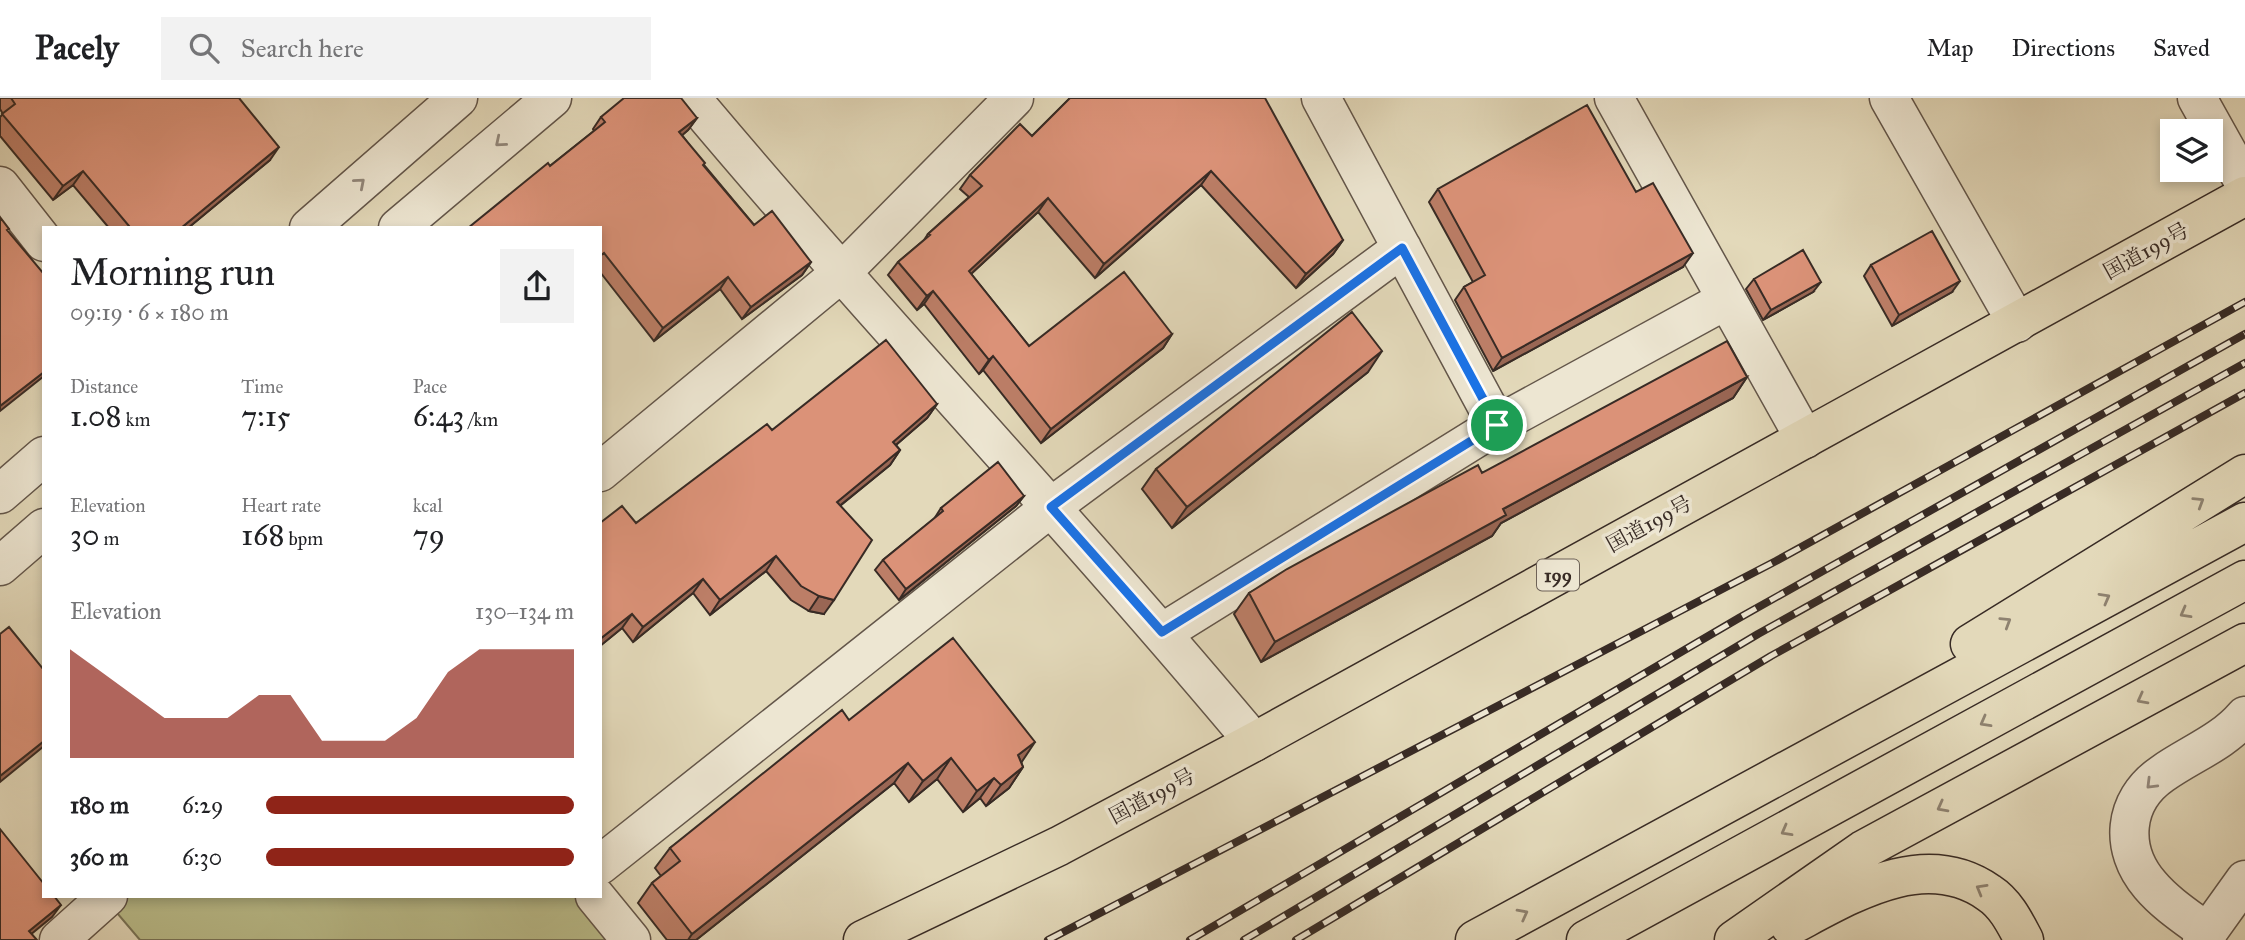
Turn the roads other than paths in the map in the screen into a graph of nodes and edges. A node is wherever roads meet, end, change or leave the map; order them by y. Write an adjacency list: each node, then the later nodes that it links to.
1 (458, 98): 12 (street, one-way to 1)
2 (552, 98): 13 (street, one-way to 13)
3 (691, 98): 16 (street)
4 (1014, 98): 16 (street)
5 (1321, 98): 15 (street)
6 (1614, 98): 17 (street)
7 (1889, 98): 18 (street)
8 (2197, 98): 9 (street)
9 (2245, 184)
10 (0, 186): 14 (street)
11 (2245, 196): 18 (highway, 国道199号 / 199)
12 (311, 226)
13 (400, 226)
14 (42, 239)
15 (1402, 248): 19 (street); 25 (street)
16 (842, 272): 22 (street); 25 (street)
17 (1726, 300): 19 (street); 20 (street)
18 (2017, 323): 20 (highway, 国道199号 / 199)
19 (1497, 425): 30 (street)
20 (1805, 439): 33 (highway, 国道199号 / 199)
21 (42, 458): 24 (street)
22 (602, 470)
23 (2245, 474): 36 (highway, one-way to 23)
24 (0, 494)
25 (1051, 507): 30 (street); 34 (street)
26 (2245, 522): 36 (highway, one-way to 26)
27 (42, 530): 28 (street)
28 (0, 566)
29 (2245, 580): 44 (highway, one-way to 44)
30 (1162, 632): 33 (street)
31 (2245, 643): 45 (highway, one-way to 45)
32 (2245, 716): 39 (street, one-way to 39)
33 (1254, 742): 42 (highway, 国道199号 / 199)
34 (602, 862)
35 (2245, 880): 39 (street)
36 (1572, 888): 43 (highway, one-way to 36)
37 (106, 898): 40 (street)
38 (597, 898): 41 (street)
39 (2205, 937)
40 (59, 940)
41 (631, 940)
42 (863, 940)
43 (1475, 940)
44 (1586, 940)
45 (1734, 940)
46 (1763, 940): 47 (highway, one-way to 46)
47 (2024, 940)

